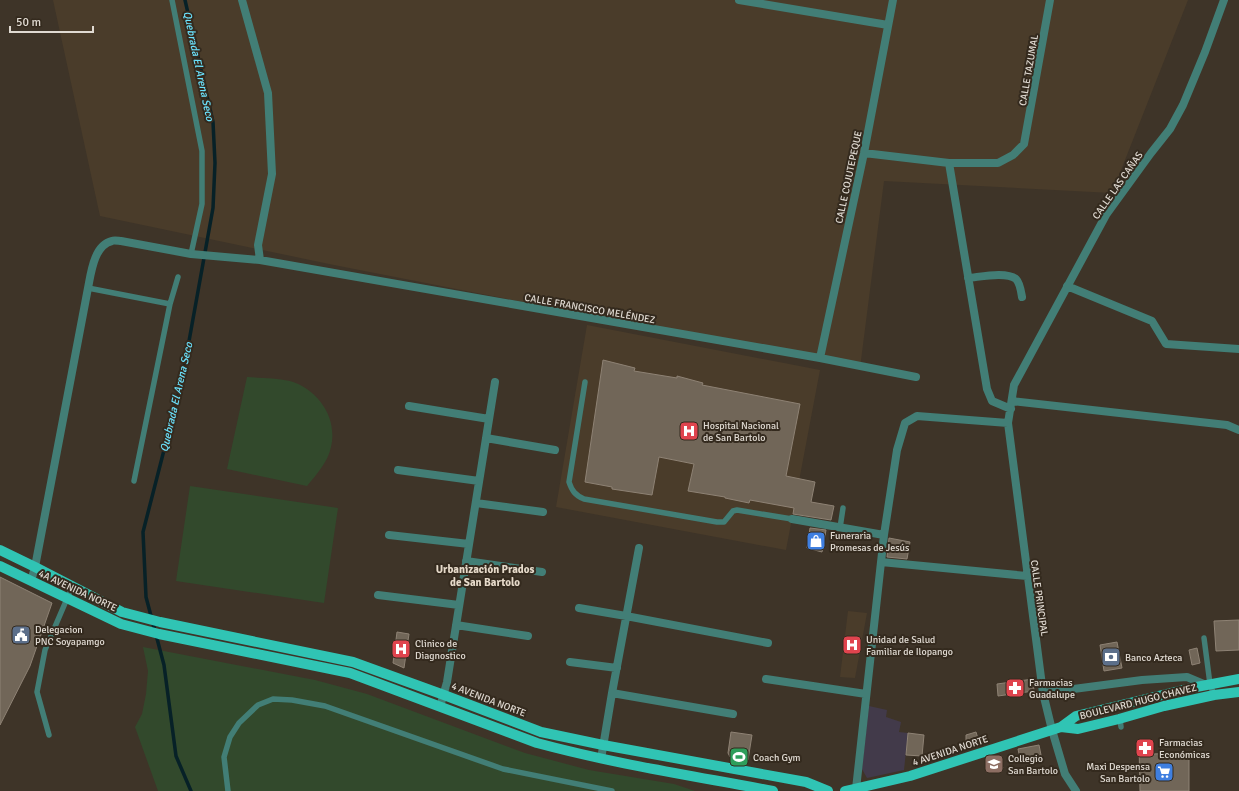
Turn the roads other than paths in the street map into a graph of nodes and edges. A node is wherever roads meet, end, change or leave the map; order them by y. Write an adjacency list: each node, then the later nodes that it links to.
1 (172, 0): 10 (lane)
2 (242, 0): 11 (street)
3 (739, 0): 7 (street)
4 (893, 0): 7 (street, CALLE COJUTEPEQUE)
5 (1050, 0): 9 (street, CALLE TAZUMAL)
6 (1224, 0): 14 (street, CALLE LAS CAÑAS)
7 (888, 25): 8 (street, CALLE COJUTEPEQUE)
8 (864, 153): 9 (street); 19 (street, CALLE COJUTEPEQUE)
9 (949, 163): 13 (street)
10 (195, 254): 11 (street, CALLE FRANCISCO MELÉNDEZ); 15 (street, CALLE FRANCISCO MELÉNDEZ)
11 (260, 260): 19 (street, CALLE FRANCISCO MELÉNDEZ)
12 (178, 277): 17 (lane)
13 (968, 278): 16 (street); 23 (street)
14 (1067, 286): 18 (street); 23 (street, CALLE LAS CAÑAS)
15 (88, 288): 17 (lane); 46 (street)
16 (1022, 297)
17 (170, 304): 31 (lane)
18 (1239, 349)
19 (820, 358): 20 (street, CALLE FRANCISCO MELÉNDEZ)
20 (916, 377)
21 (495, 382): 25 (street)
22 (585, 382): 36 (lane)
23 (1011, 405): 26 (street, CALLE PRINCIPAL); 27 (street)
24 (409, 406): 25 (street)
25 (489, 418): 28 (street)
26 (1008, 423): 39 (street); 48 (street, CALLE PRINCIPAL)
27 (1239, 430)
28 (486, 438): 29 (street); 32 (street)
29 (555, 450)
30 (398, 470): 32 (street)
31 (134, 481)
32 (479, 481): 33 (street)
33 (476, 503): 35 (street); 40 (street)
34 (843, 508): 37 (lane)
35 (543, 512)
36 (792, 519): 37 (street)
37 (840, 528): 39 (street)
38 (389, 535): 40 (street)
39 (884, 535): 44 (street)
40 (469, 544): 43 (street)
41 (639, 548): 55 (street)
42 (0, 550): 46 (main road, 4A AVENIDA NORTE)
43 (466, 561): 47 (street); 53 (street)
44 (881, 562): 48 (street); 69 (street)
45 (0, 566): 49 (main road, 4A AVENIDA NORTE)
46 (35, 567): 49 (street); 50 (main road, 4A AVENIDA NORTE)
47 (542, 572)
48 (1028, 576): 66 (street, CALLE PRINCIPAL)
49 (31, 581): 52 (main road, 4A AVENIDA NORTE)
50 (72, 587): 52 (lane); 56 (main road, 4A AVENIDA NORTE)
51 (378, 596): 53 (street)
52 (67, 598): 72 (main road, 4A AVENIDA NORTE); 75 (lane)
53 (459, 605): 57 (street)
54 (579, 608): 55 (street)
55 (626, 616): 60 (street); 62 (street)
56 (144, 618): 70 (main road, 4 AVENIDA NORTE)
57 (456, 625): 58 (street); 70 (street)
58 (528, 636)
59 (1204, 638): 65 (lane)
60 (768, 643)
61 (570, 662): 62 (street)
62 (617, 668): 68 (street)
63 (766, 679): 69 (street)
64 (1239, 679): 65 (main road, BOULEVARD HUGO CHAVEZ)
65 (1208, 684): 66 (street); 71 (lane); 74 (main road, BOULEVARD HUGO CHAVEZ)
66 (1043, 692): 74 (street, CALLE PRINCIPAL)
67 (1239, 692): 71 (main road, BOULEVARD HUGO CHAVEZ)
68 (612, 693): 73 (street); 76 (street)
69 (866, 694): 78 (street)
70 (444, 695): 72 (street); 76 (main road, 4 AVENIDA NORTE)
71 (1214, 695): 74 (main road, BOULEVARD HUGO CHAVEZ)
72 (440, 707): 77 (main road)
73 (733, 714)
74 (1056, 729): 78 (main road, 4 AVENIDA NORTE); 84 (street, CALLE PRINCIPAL)
75 (49, 735)
76 (603, 746): 77 (street); 82 (main road, 4 AVENIDA NORTE)
77 (601, 759): 81 (main road)
78 (856, 790): 83 (main road, 4 AVENIDA NORTE)
79 (228, 791): 80 (lane)
80 (612, 791)
81 (773, 791)
82 (828, 791)
83 (845, 791)
84 (1076, 791)

